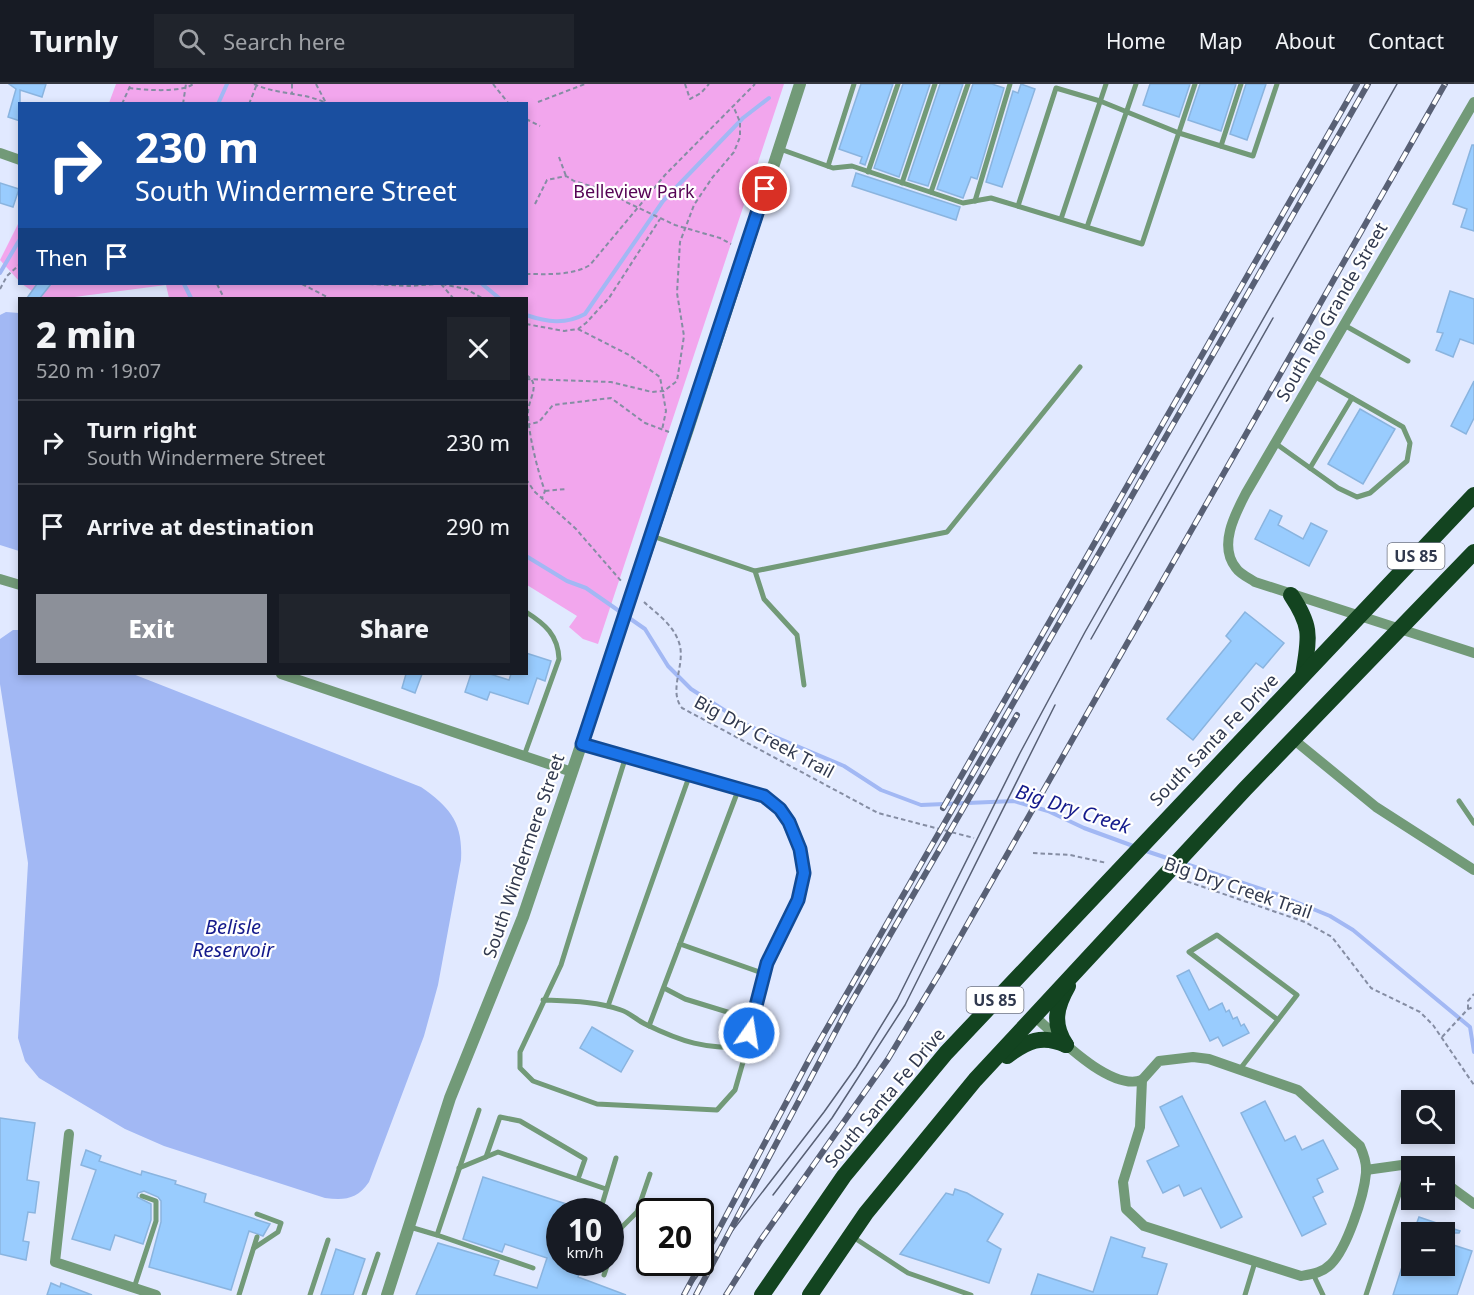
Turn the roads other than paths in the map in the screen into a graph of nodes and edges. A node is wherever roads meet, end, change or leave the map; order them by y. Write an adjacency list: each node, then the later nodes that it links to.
1 (800, 84): 17 (street, South Windermere Street)
2 (854, 84): 20 (lane)
3 (898, 84): 21 (lane)
4 (935, 84): 22 (lane)
5 (968, 84): 23 (lane)
6 (1010, 84): 24 (lane)
7 (1106, 84): 12 (lane)
8 (1136, 84): 14 (lane)
9 (1195, 84): 15 (lane)
10 (1241, 84): 16 (lane)
11 (1277, 84): 16 (lane)
12 (1100, 101): 14 (lane); 25 (lane); 26 (lane)
13 (1474, 102): 28 (street, South Rio Grande Street)
14 (1127, 112): 15 (lane); 27 (lane)
15 (1179, 133): 16 (lane); 27 (lane)
16 (1221, 146)
17 (778, 148): 20 (lane); 36 (street, South Windermere Street)
18 (0, 153): 19 (street)
19 (18, 159)
20 (828, 166): 21 (lane)
21 (868, 172): 22 (lane)
22 (902, 183): 23 (lane)
23 (931, 192): 24 (lane)
24 (975, 201): 25 (lane)
25 (1018, 206): 26 (lane)
26 (1061, 219): 27 (lane)
27 (1087, 227)
28 (1344, 325): 29 (lane); 31 (street, South Rio Grande Street)
29 (1408, 361)
30 (1080, 367): 38 (lane)
31 (1314, 376): 32 (lane); 33 (street, South Rio Grande Street)
32 (1352, 398): 34 (lane); 34 (lane)
33 (1275, 443): 34 (lane); 41 (street, South Rio Grande Street)
34 (1310, 468)
35 (1474, 495): 43 (highway, South Santa Fe Drive / US 85)
36 (652, 536): 38 (lane); 50 (street, South Windermere Street)
37 (1474, 552): 44 (highway, US 85)
38 (755, 571): 48 (lane)
39 (0, 579): 40 (street)
40 (18, 584)
41 (1291, 595): 43 (street); 47 (highway)
42 (528, 613): 51 (lane)
43 (1358, 618): 44 (street); 47 (highway, South Santa Fe Drive / US 85)
44 (1398, 630): 45 (street); 49 (highway, US 85)
45 (1474, 654)
46 (284, 675): 51 (street)
47 (1303, 675): 107 (highway, South Santa Fe Drive / US 85)
48 (804, 685)
49 (1293, 739): 58 (street); 60 (highway, US 85)
50 (582, 744): 52 (lane); 53 (street, South Windermere Street)
51 (524, 756): 53 (street)
52 (626, 756): 54 (lane); 63 (lane)
53 (572, 772): 91 (street, South Windermere Street)
54 (690, 774): 55 (lane); 64 (lane)
55 (739, 788): 59 (lane); 61 (lane)
56 (1459, 801): 57 (lane)
57 (1474, 823)
58 (1474, 870)
59 (680, 944): 61 (lane); 62 (lane)
60 (1078, 969): 65 (highway, US 85); 69 (highway)
61 (765, 974): 66 (lane)
62 (664, 988): 66 (lane); 68 (lane)
63 (543, 1000): 64 (lane); 70 (lane)
64 (608, 1006): 68 (lane)
65 (1034, 1016): 69 (street); 72 (highway, US 85)
66 (750, 1018): 70 (lane)
67 (1278, 1020): 67 (lane); 71 (lane)
68 (650, 1026): 70 (lane)
69 (1066, 1045): 72 (highway); 73 (street)
70 (747, 1048)
71 (1240, 1069): 73 (street); 80 (street)
72 (975, 1080): 93 (highway, US 85)
73 (1142, 1080): 98 (street)
74 (479, 1110): 79 (lane)
75 (69, 1134): 101 (street)
76 (486, 1157): 79 (lane); 82 (lane); 82 (lane)
77 (616, 1158): 83 (lane)
78 (1401, 1167): 80 (street)
79 (459, 1168): 92 (lane)
80 (1366, 1170): 100 (street)
81 (650, 1174): 90 (lane)
82 (578, 1179): 83 (lane)
83 (606, 1189): 86 (lane)
84 (1455, 1190): 88 (street)
85 (142, 1196): 101 (lane)
86 (604, 1198)
87 (1401, 1198): 112 (lane)
88 (1474, 1204)
89 (256, 1214): 96 (lane)
90 (624, 1225)
91 (409, 1227): 92 (lane); 106 (street, South Windermere Street)
92 (437, 1235): 99 (lane)
93 (850, 1235): 108 (highway, US 85); 109 (lane)
94 (257, 1237): 96 (lane)
95 (327, 1240): 104 (lane)
96 (254, 1248): 103 (lane)
97 (378, 1254): 105 (lane)
98 (1256, 1262): 100 (street); 110 (lane)
99 (533, 1268)
100 (1313, 1274): 111 (lane)
101 (134, 1288): 102 (street)
102 (153, 1295)
103 (239, 1295)
104 (310, 1295)
105 (364, 1295)
106 (387, 1295)
107 (762, 1295)
108 (810, 1295)
109 (971, 1295)
110 (1245, 1295)
111 (1323, 1295)
112 (1365, 1295)

